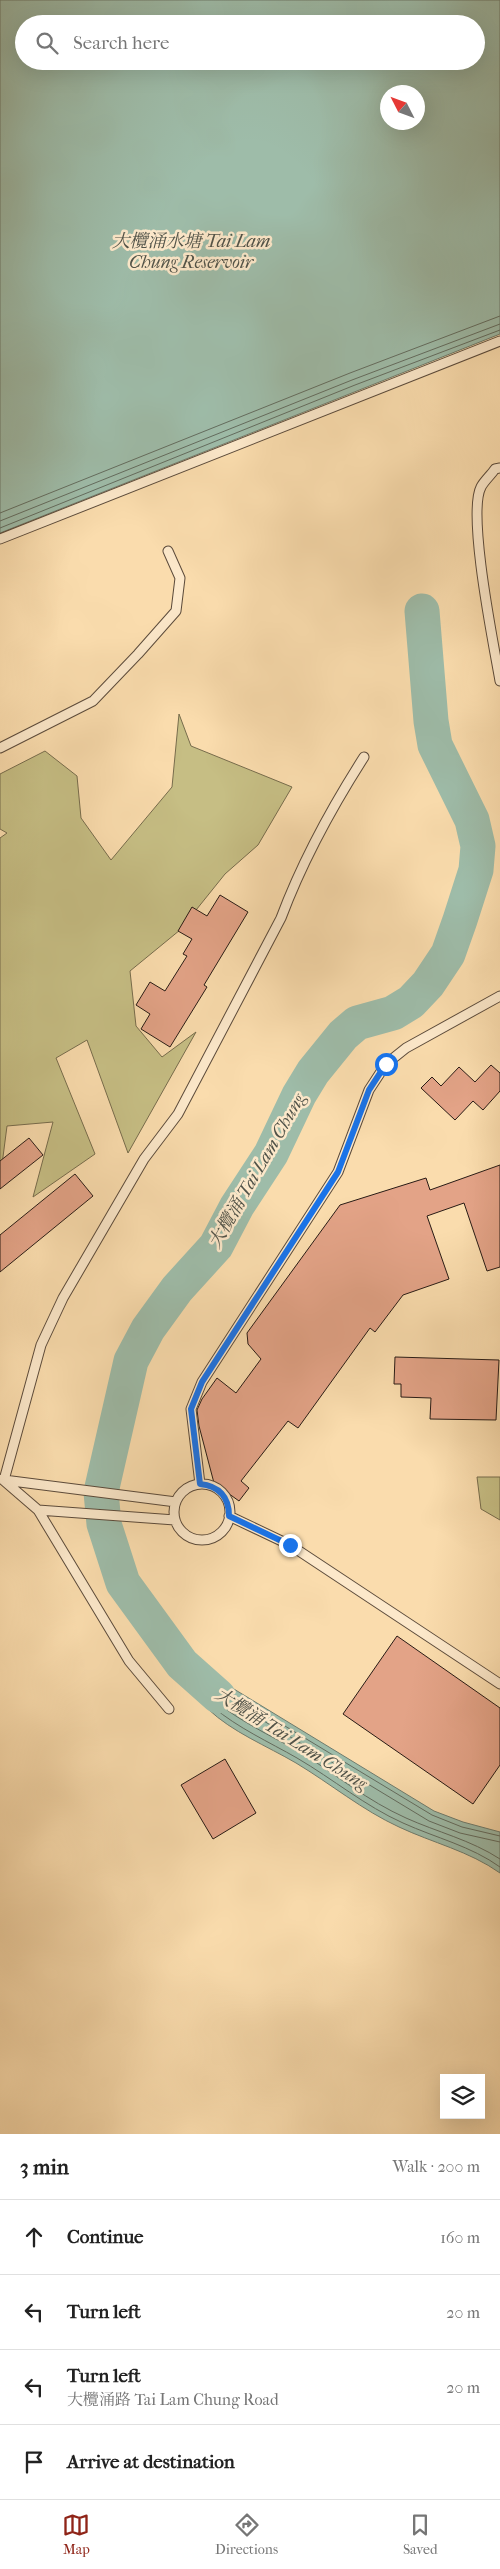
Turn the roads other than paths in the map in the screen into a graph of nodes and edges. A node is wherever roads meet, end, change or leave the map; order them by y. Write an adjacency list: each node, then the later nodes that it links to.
1 (500, 341): 3 (lane)
2 (500, 468): 5 (lane)
3 (0, 539)
4 (168, 551): 6 (lane)
5 (500, 681)
6 (0, 748)
7 (364, 757): 9 (lane)
8 (500, 996): 10 (lane)
9 (2, 1479): 11 (lane); 12 (lane)
10 (200, 1484): 11 (lane); 13 (lane)
11 (176, 1502): 14 (lane)
12 (38, 1510): 14 (lane); 16 (lane)
13 (229, 1516): 14 (lane); 15 (lane)
14 (175, 1520)
15 (500, 1684)
16 (169, 1709)

